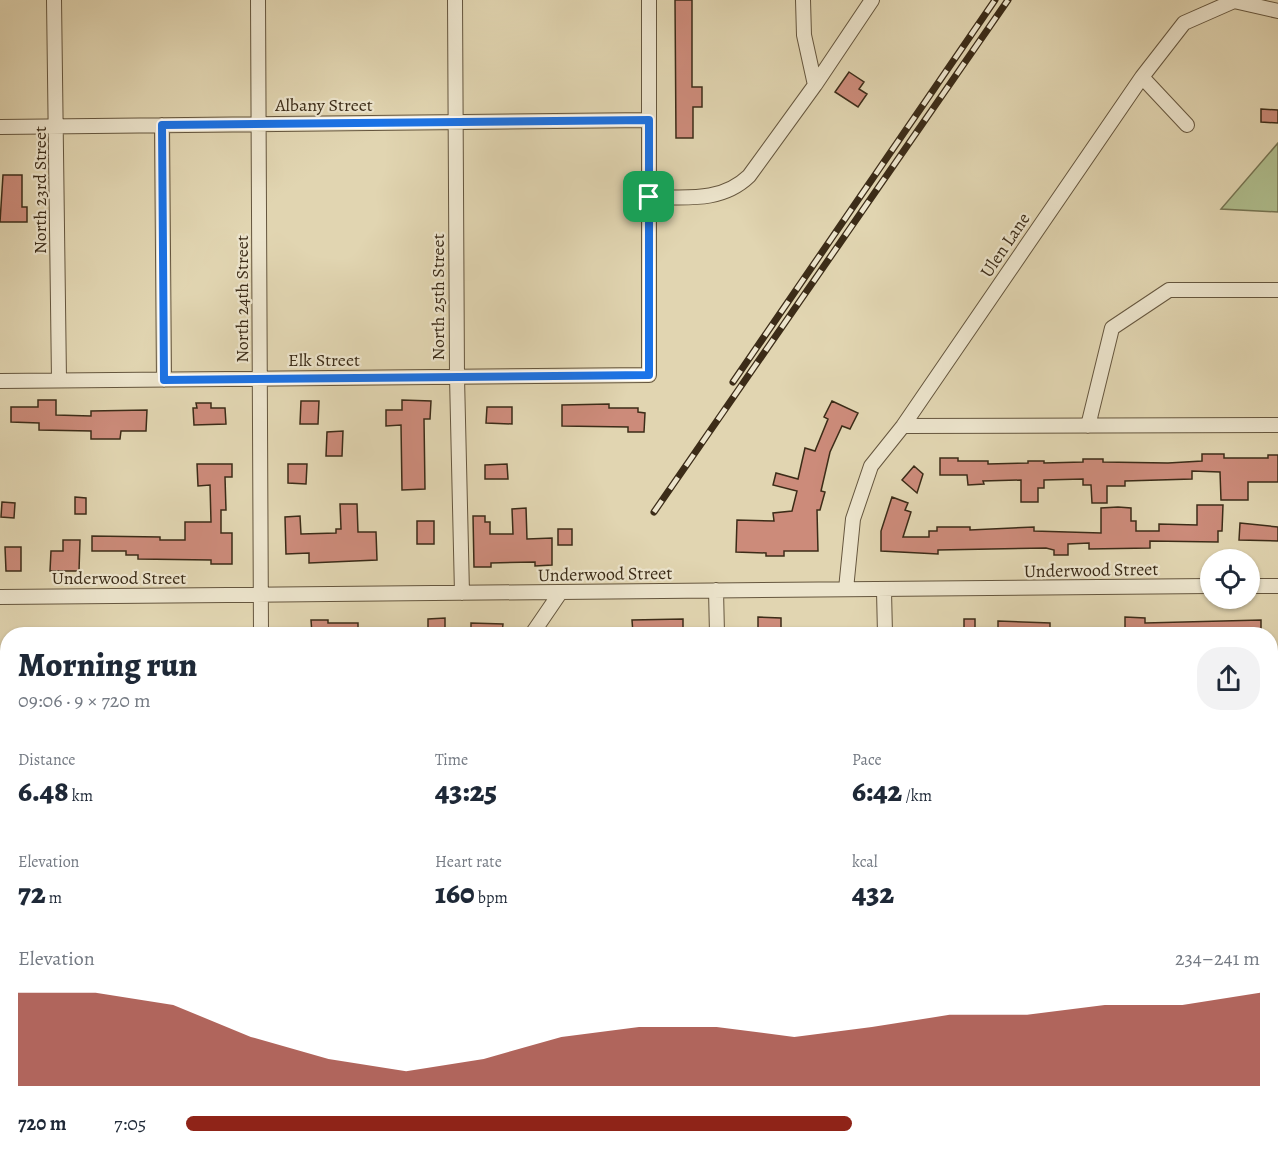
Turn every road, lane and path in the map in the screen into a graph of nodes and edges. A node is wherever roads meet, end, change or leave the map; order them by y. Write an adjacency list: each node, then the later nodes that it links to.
1 (54, 0): 15 (street, North 23rd Street)
2 (258, 0): 11 (street, North 24th Street)
3 (455, 0): 12 (street, North 25th Street)
4 (650, 0): 10 (street)
5 (803, 0): 9 (street)
6 (872, 0): 9 (street)
7 (1278, 11): 8 (street, Ulen Lane)
8 (1142, 77): 14 (street); 25 (street, Ulen Lane)
9 (815, 85): 17 (street)
10 (649, 120): 12 (street, Albany Street); 17 (street)
11 (259, 123): 12 (street, Albany Street); 13 (street, Albany Street); 20 (street, North 24th Street)
12 (456, 123): 19 (street, North 25th Street)
13 (162, 125): 15 (street, Albany Street); 22 (street)
14 (1187, 125)
15 (58, 126): 16 (street, Albany Street); 21 (street, North 23rd Street)
16 (0, 127)
17 (649, 197): 19 (street, Elk Street)
18 (1278, 290): 26 (street)
19 (457, 377): 20 (street, Elk Street); 33 (street, North 25th Street)
20 (261, 379): 22 (street, Elk Street); 35 (street, North 24th Street)
21 (60, 380): 22 (street, Elk Street); 23 (street, Elk Street)
22 (164, 380)
23 (0, 381)
24 (1278, 425): 26 (street)
25 (903, 426): 26 (street); 30 (street, Ulen Lane)
26 (1088, 426)
27 (1200, 586): 32 (street, Underwood Street)
28 (1260, 586): 29 (street)
29 (1278, 586)
30 (846, 589): 31 (street, Underwood Street); 32 (street, Underwood Street)
31 (716, 590): 34 (street, Underwood Street); 39 (street)
32 (884, 591): 40 (street)
33 (462, 593): 34 (street, Underwood Street); 35 (street, Underwood Street)
34 (560, 593): 38 (street)
35 (261, 595): 36 (street, Underwood Street); 37 (street, North 24th Street)
36 (0, 597)
37 (261, 627)
38 (537, 627)
39 (717, 627)
40 (885, 627)

